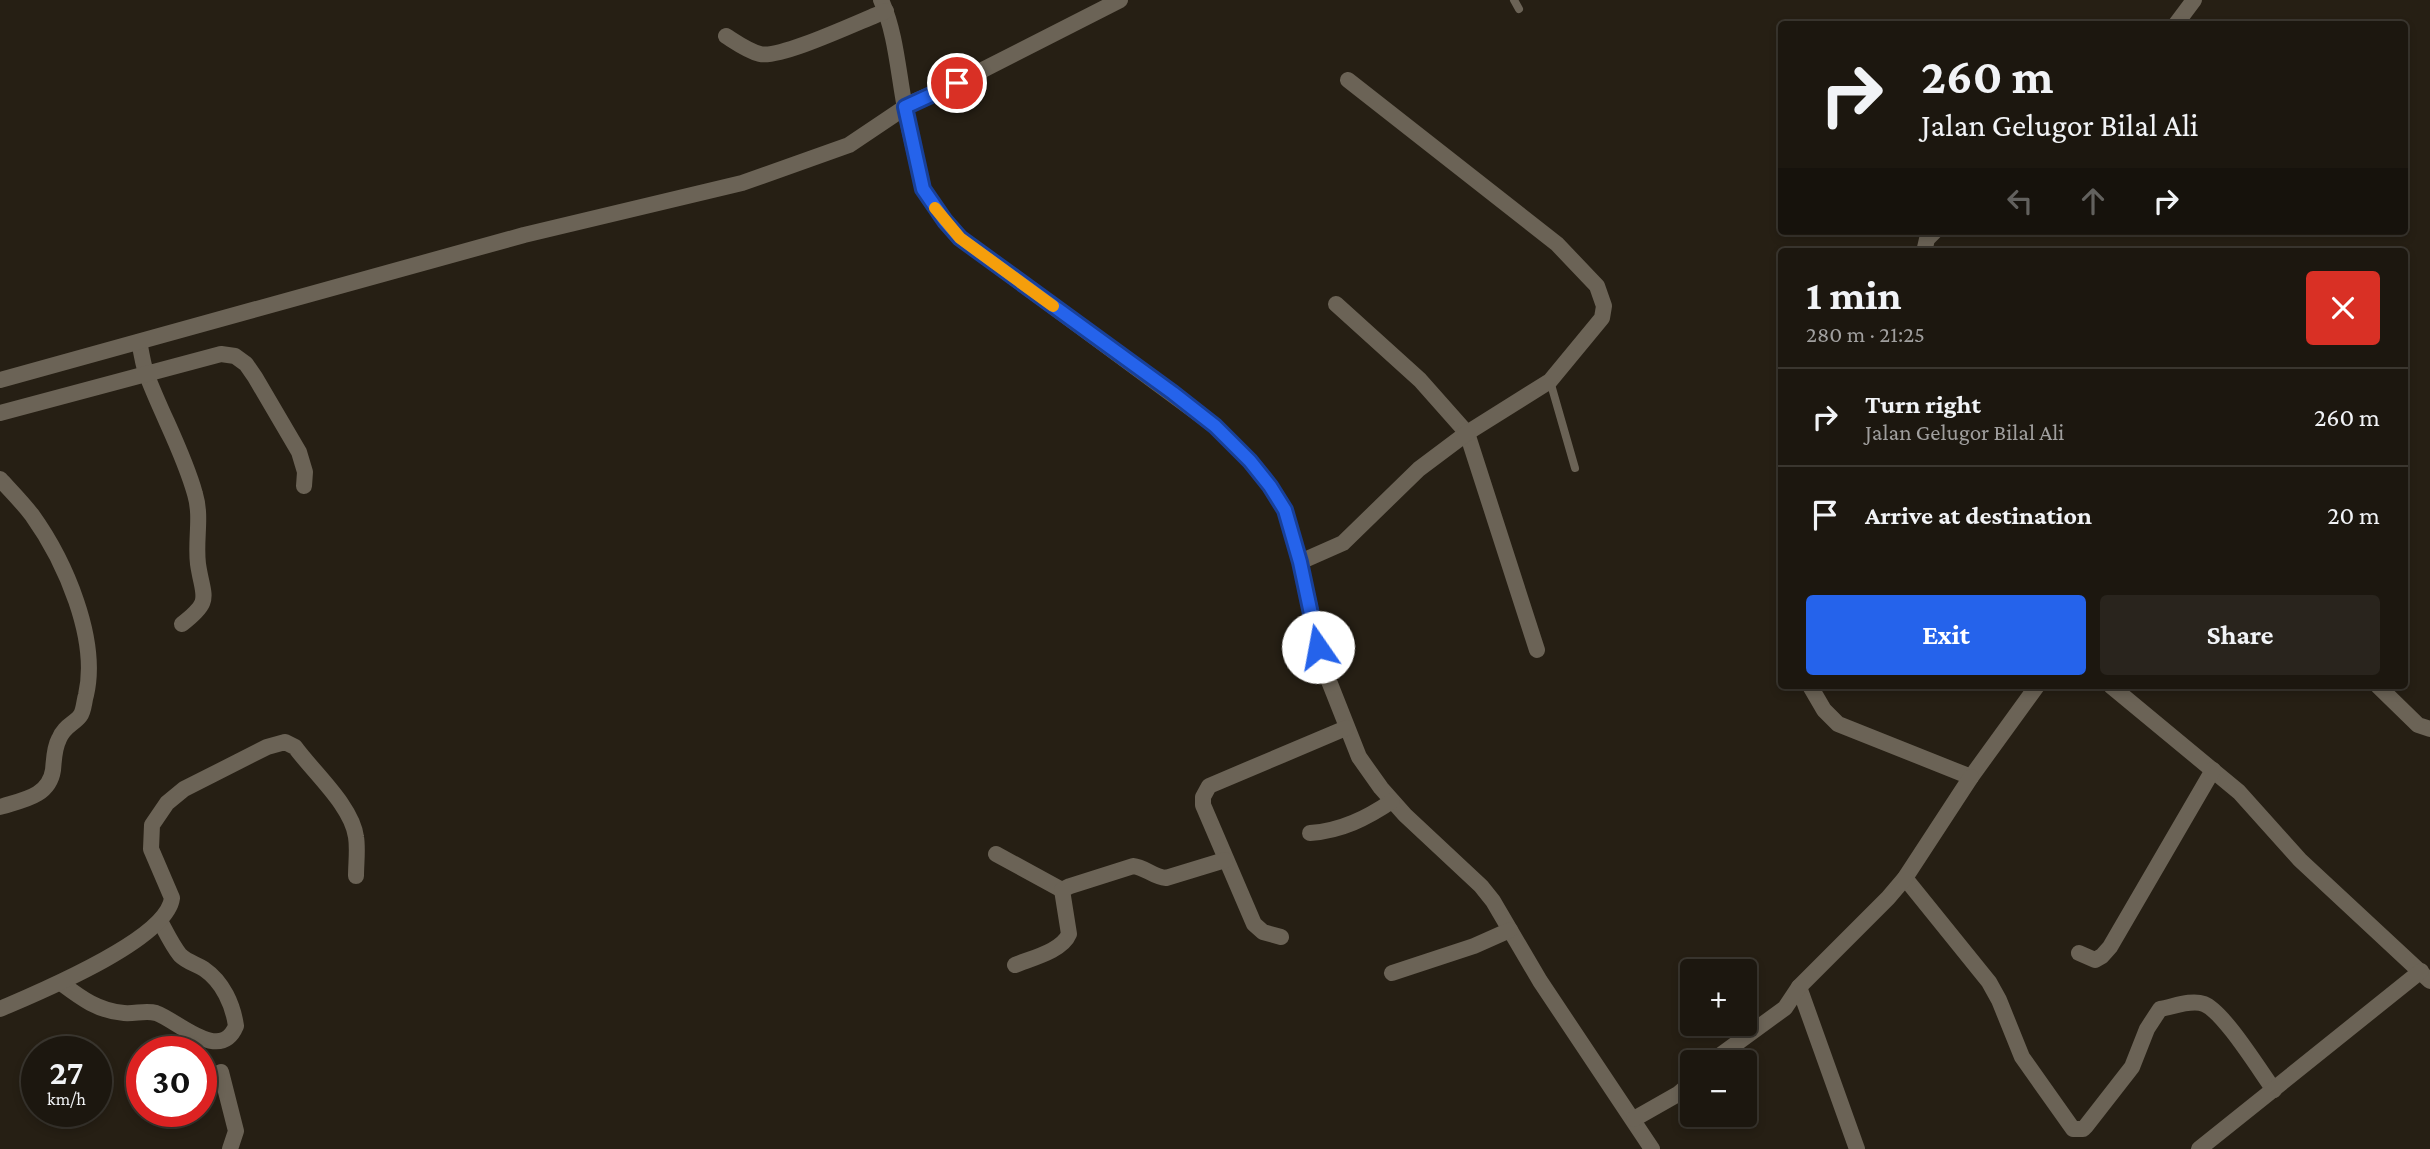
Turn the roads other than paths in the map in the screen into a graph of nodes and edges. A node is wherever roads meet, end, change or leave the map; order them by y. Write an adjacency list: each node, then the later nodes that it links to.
1 (1120, 0): 9 (street)
2 (1514, 0): 5 (lane)
3 (2194, 0): 6 (street)
4 (883, 5): 7 (street); 9 (street)
5 (1519, 9)
6 (2178, 21)
7 (726, 36)
8 (1348, 80): 14 (street)
9 (906, 113): 11 (street); 20 (street)
10 (1336, 304): 16 (street)
11 (140, 344): 12 (street); 13 (street)
12 (146, 372): 15 (street); 19 (street); 21 (street)
13 (0, 380)
14 (1550, 381): 16 (street); 17 (lane)
15 (0, 413)
16 (1467, 433): 20 (street); 22 (street)
17 (1575, 468)
18 (0, 479): 32 (street)
19 (304, 486)
20 (1300, 562): 27 (street)
21 (182, 624)
22 (1537, 650)
23 (1812, 689): 30 (street)
24 (2035, 689): 30 (street)
25 (2115, 689): 29 (street)
26 (2381, 689): 28 (street)
27 (1346, 728): 31 (street); 35 (street)
28 (2430, 729)
29 (2213, 770): 42 (street); 45 (street)
30 (1971, 777): 37 (street)
31 (1392, 801): 33 (street); 40 (street)
32 (0, 807)
33 (1310, 833)
34 (996, 854): 38 (street)
35 (1225, 860): 38 (street); 41 (street)
36 (356, 876): 39 (street)
37 (1905, 878): 47 (street); 51 (street)
38 (1062, 890): 43 (street)
39 (160, 921): 46 (street); 46 (street)
40 (1510, 930): 44 (street); 53 (street)
41 (1281, 937)
42 (2079, 953)
43 (1015, 965)
44 (1392, 973)
45 (2426, 976): 51 (street)
46 (61, 984): 48 (street)
47 (1799, 987): 49 (street); 56 (street)
48 (0, 1009)
49 (1727, 1050)
50 (221, 1072): 54 (street)
51 (2274, 1090): 57 (street)
52 (1680, 1092): 53 (street)
53 (1634, 1119): 55 (street)
54 (230, 1149)
55 (1652, 1149)
56 (1857, 1149)
57 (2199, 1149)

